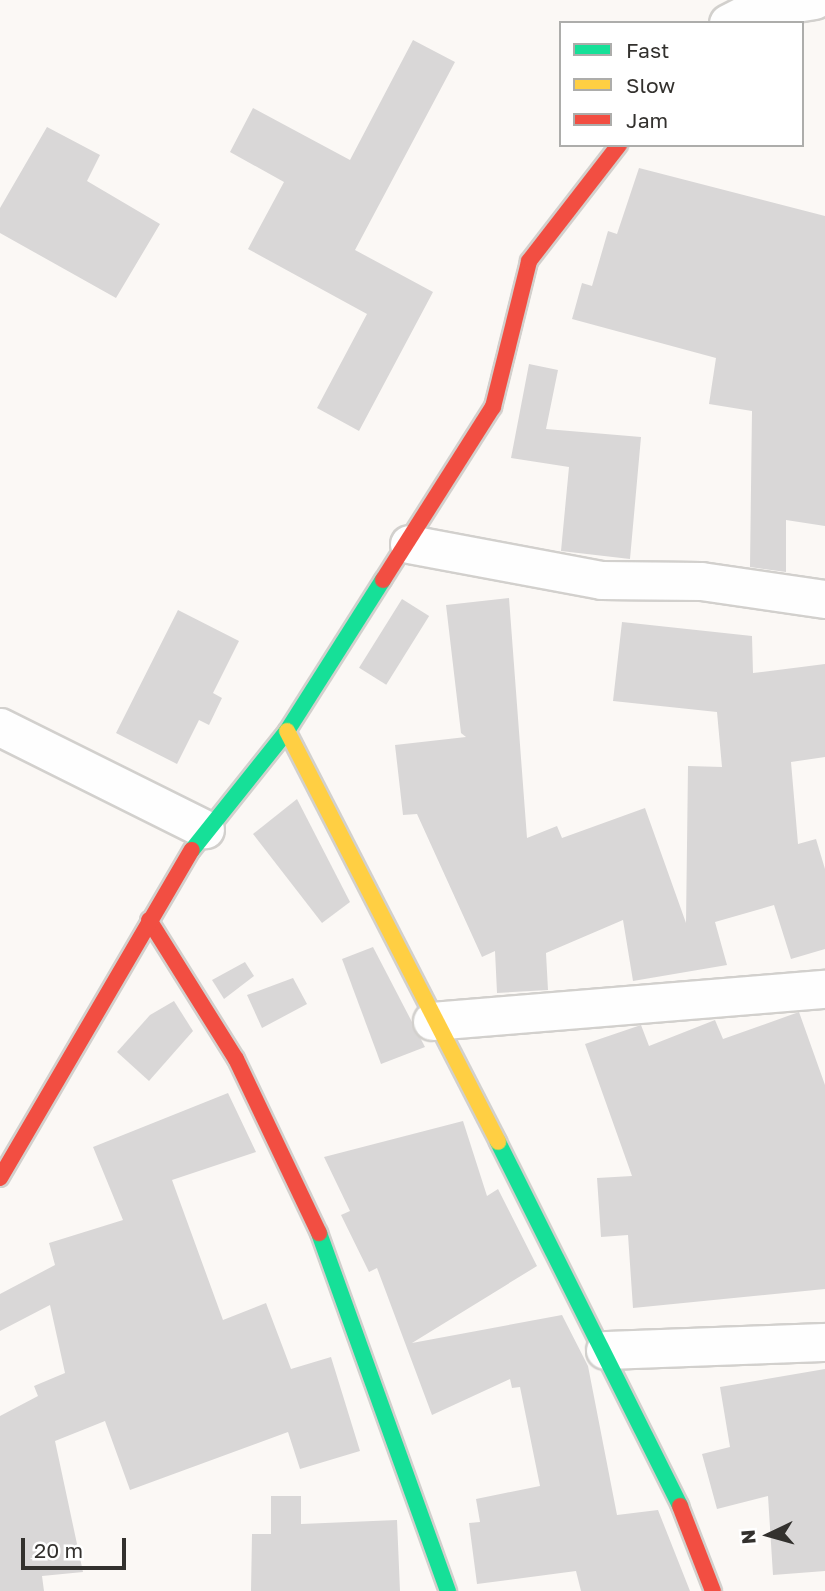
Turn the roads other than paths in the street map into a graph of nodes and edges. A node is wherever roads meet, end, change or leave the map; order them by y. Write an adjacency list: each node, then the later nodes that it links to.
1 (814, 0): 2 (street)
2 (732, 21)
3 (617, 147): 4 (street)
4 (409, 544): 5 (street); 7 (street)
5 (825, 599)
6 (0, 727): 8 (street)
7 (287, 731): 8 (street); 11 (street)
8 (205, 829): 9 (street)
9 (149, 920): 12 (street); 15 (street)
10 (825, 989): 11 (street)
11 (432, 1021): 14 (street)
12 (4, 1163)
13 (825, 1342): 14 (street)
14 (605, 1350): 16 (street)
15 (448, 1591)
16 (713, 1591)

